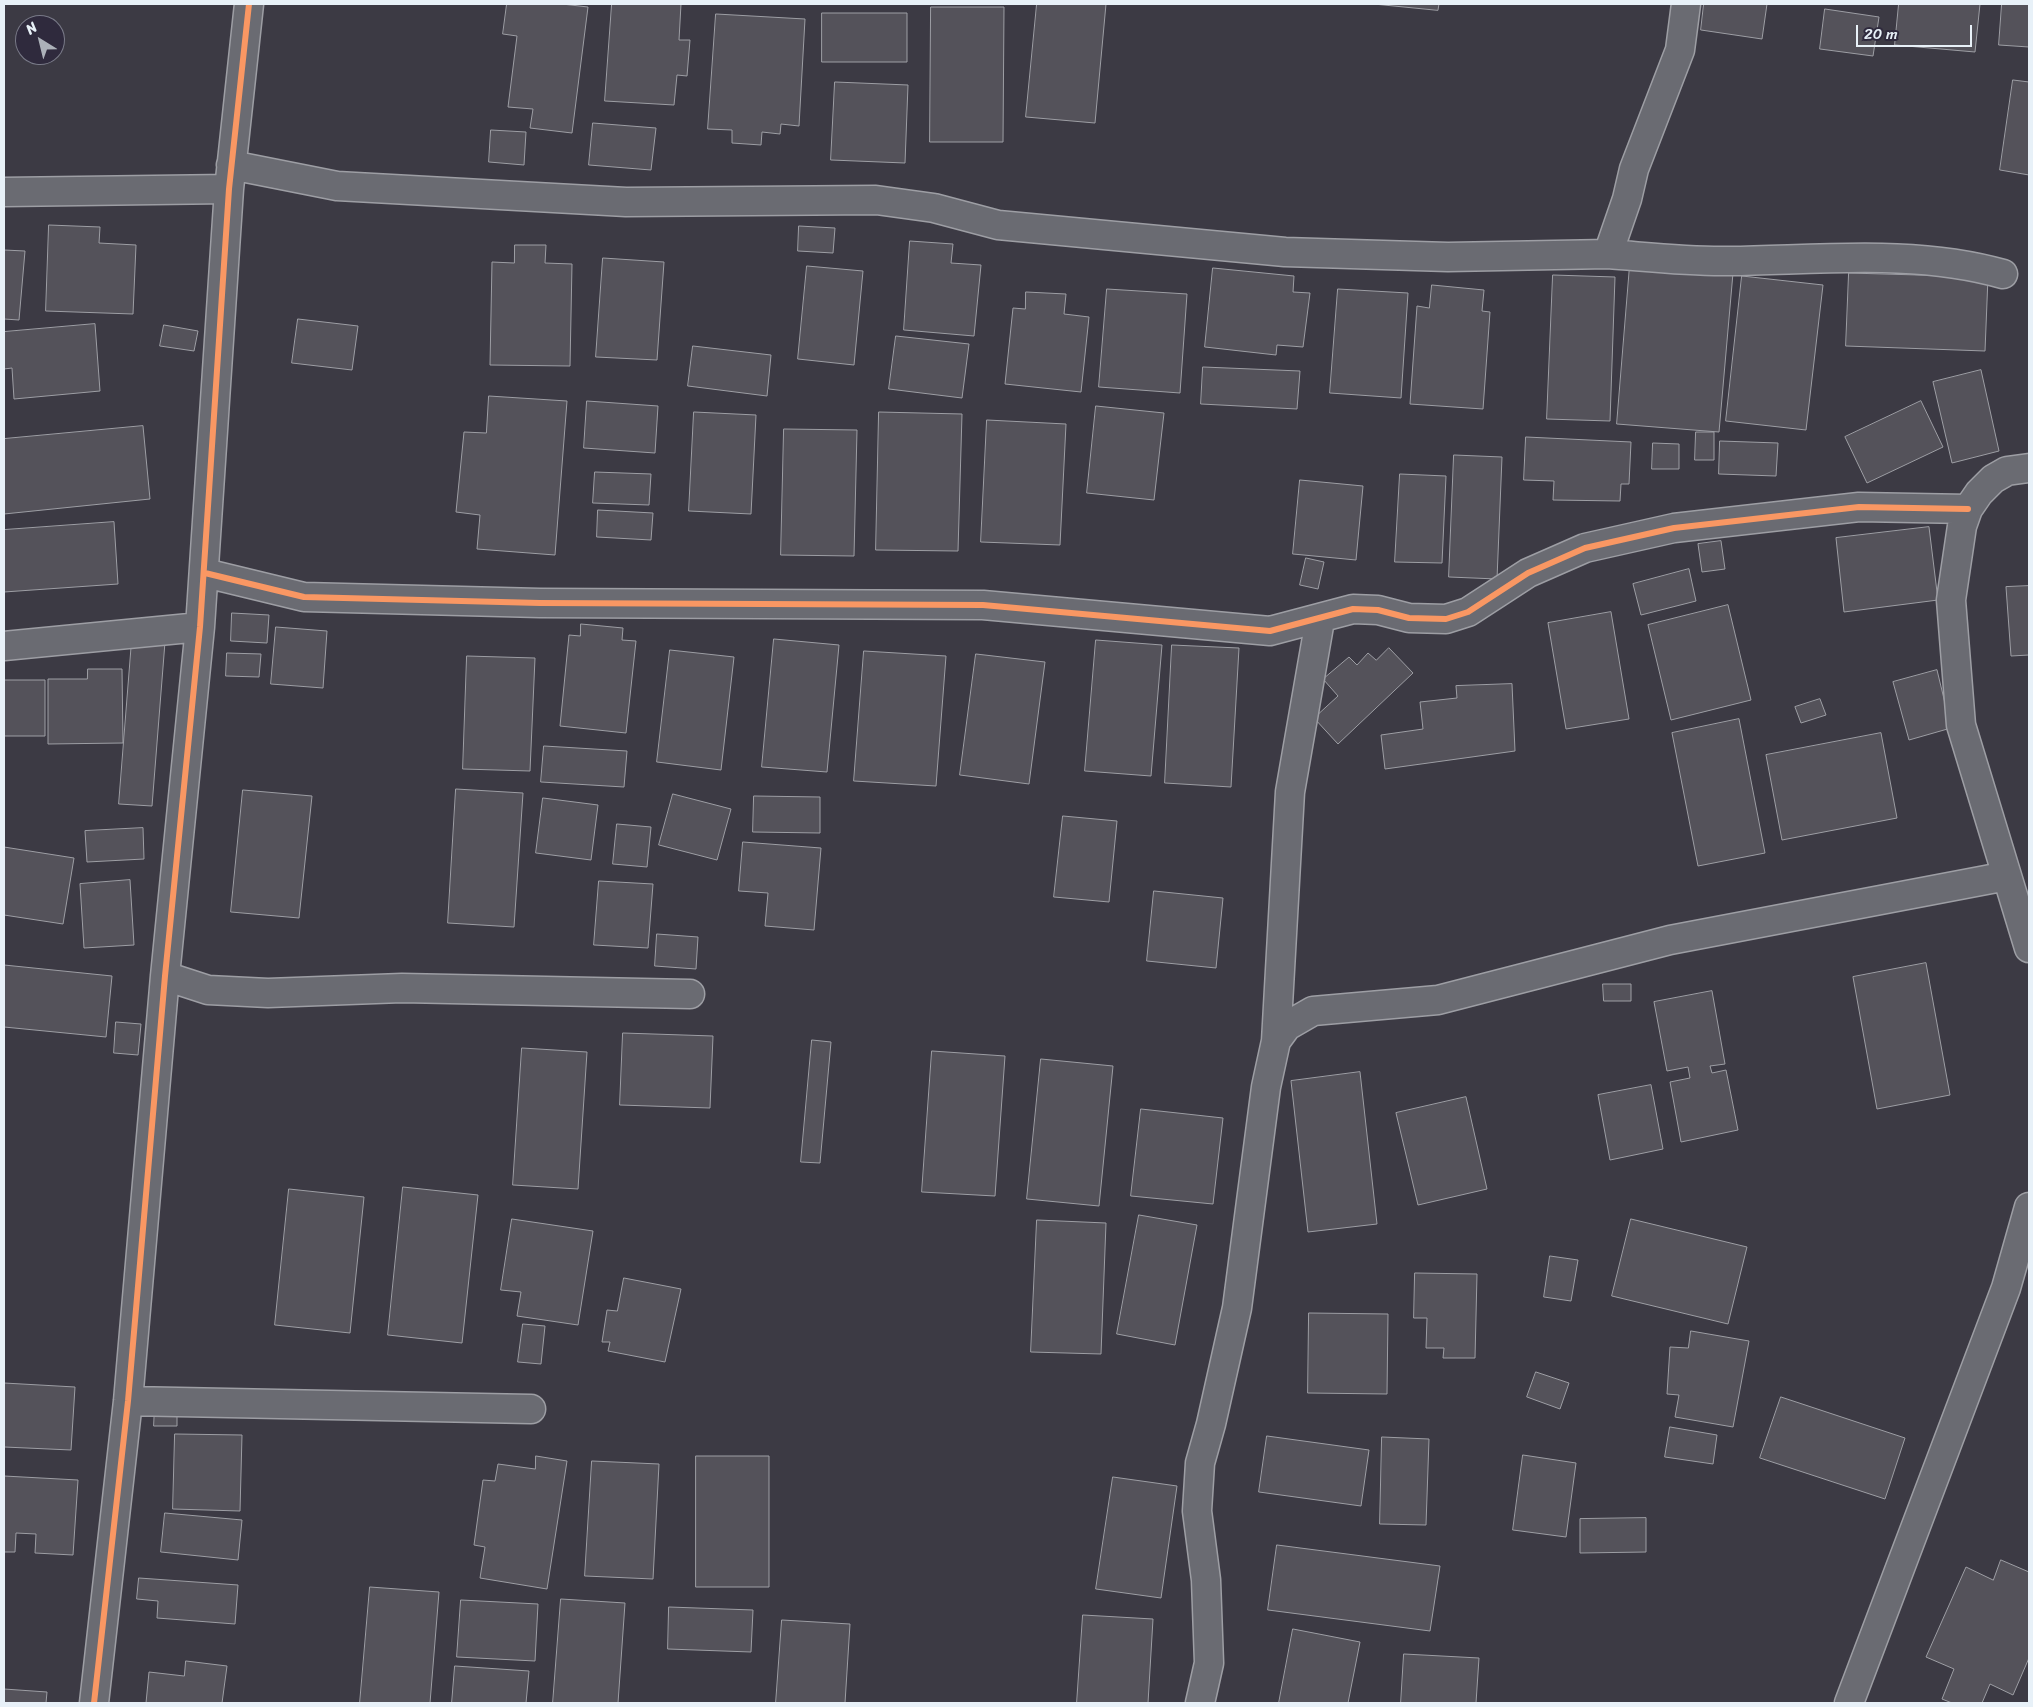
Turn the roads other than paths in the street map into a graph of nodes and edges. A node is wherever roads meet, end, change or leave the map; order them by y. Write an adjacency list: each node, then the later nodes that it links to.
1 (249, 4): 3 (street)
2 (1686, 4): 5 (street)
3 (230, 177): 4 (street); 5 (street); 9 (street)
4 (4, 192)
5 (1608, 254): 6 (street)
6 (2003, 274)
7 (2029, 468): 8 (street)
8 (1968, 509): 10 (street); 13 (street)
9 (205, 573): 10 (street); 11 (street)
10 (1320, 620): 17 (street)
11 (200, 627): 12 (street); 15 (street)
12 (4, 646)
13 (2007, 876): 14 (street); 17 (street)
14 (2029, 948)
15 (165, 976): 16 (street); 19 (street)
16 (690, 994)
17 (1276, 1041): 22 (street)
18 (2029, 1207): 23 (street)
19 (128, 1401): 20 (street); 21 (street)
20 (531, 1409)
21 (94, 1703)
22 (1200, 1703)
23 (1849, 1703)

